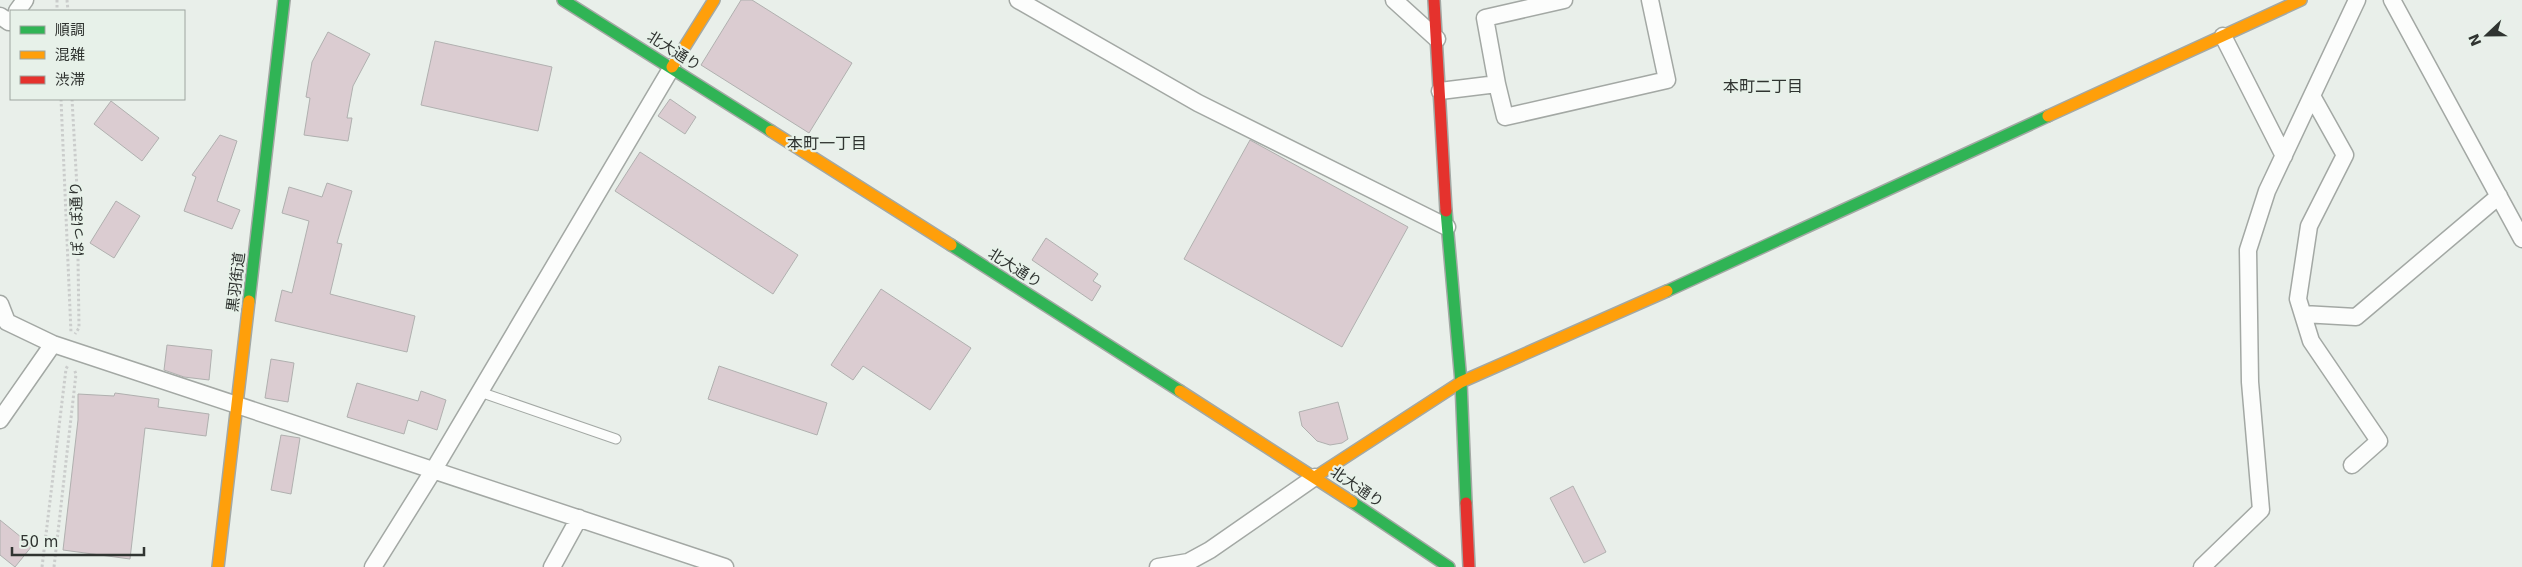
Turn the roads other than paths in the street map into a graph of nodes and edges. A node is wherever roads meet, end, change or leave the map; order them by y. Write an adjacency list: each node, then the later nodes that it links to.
1 (284, 0): 27 (street, 黒羽街道)
2 (563, 0): 14 (street, 北大通り)
3 (714, 0): 14 (street)
4 (1018, 0): 20 (street)
5 (1394, 0): 13 (street)
6 (1434, 0): 13 (street)
7 (1564, 0): 15 (street)
8 (1650, 0): 15 (street)
9 (2301, 0): 12 (street)
10 (2357, 0): 17 (street)
11 (2392, 0): 19 (street)
12 (2223, 36): 18 (street); 25 (street)
13 (1437, 39): 16 (street)
14 (672, 67): 26 (street); 32 (street, 北大通り)
15 (1497, 84): 16 (street)
16 (1440, 91): 20 (street)
17 (2312, 96): 18 (street); 23 (street)
18 (2284, 156): 41 (street)
19 (2499, 196): 21 (street); 23 (street)
20 (1447, 226): 25 (street)
21 (2522, 239)
22 (2, 312): 24 (street)
23 (2303, 314): 30 (street)
24 (53, 344): 27 (street); 28 (street)
25 (1461, 382): 32 (street); 40 (street)
26 (480, 392): 29 (lane); 31 (street)
27 (237, 406): 31 (street); 34 (street, 黒羽街道)
28 (0, 420)
29 (616, 438)
30 (2352, 465)
31 (433, 471): 33 (street); 35 (street)
32 (1315, 477): 38 (street); 39 (street, 北大通り)
33 (579, 518): 36 (street); 37 (street)
34 (218, 567)
35 (373, 567)
36 (552, 567)
37 (725, 567)
38 (1158, 567)
39 (1449, 567)
40 (1469, 567)
41 (2202, 567)

